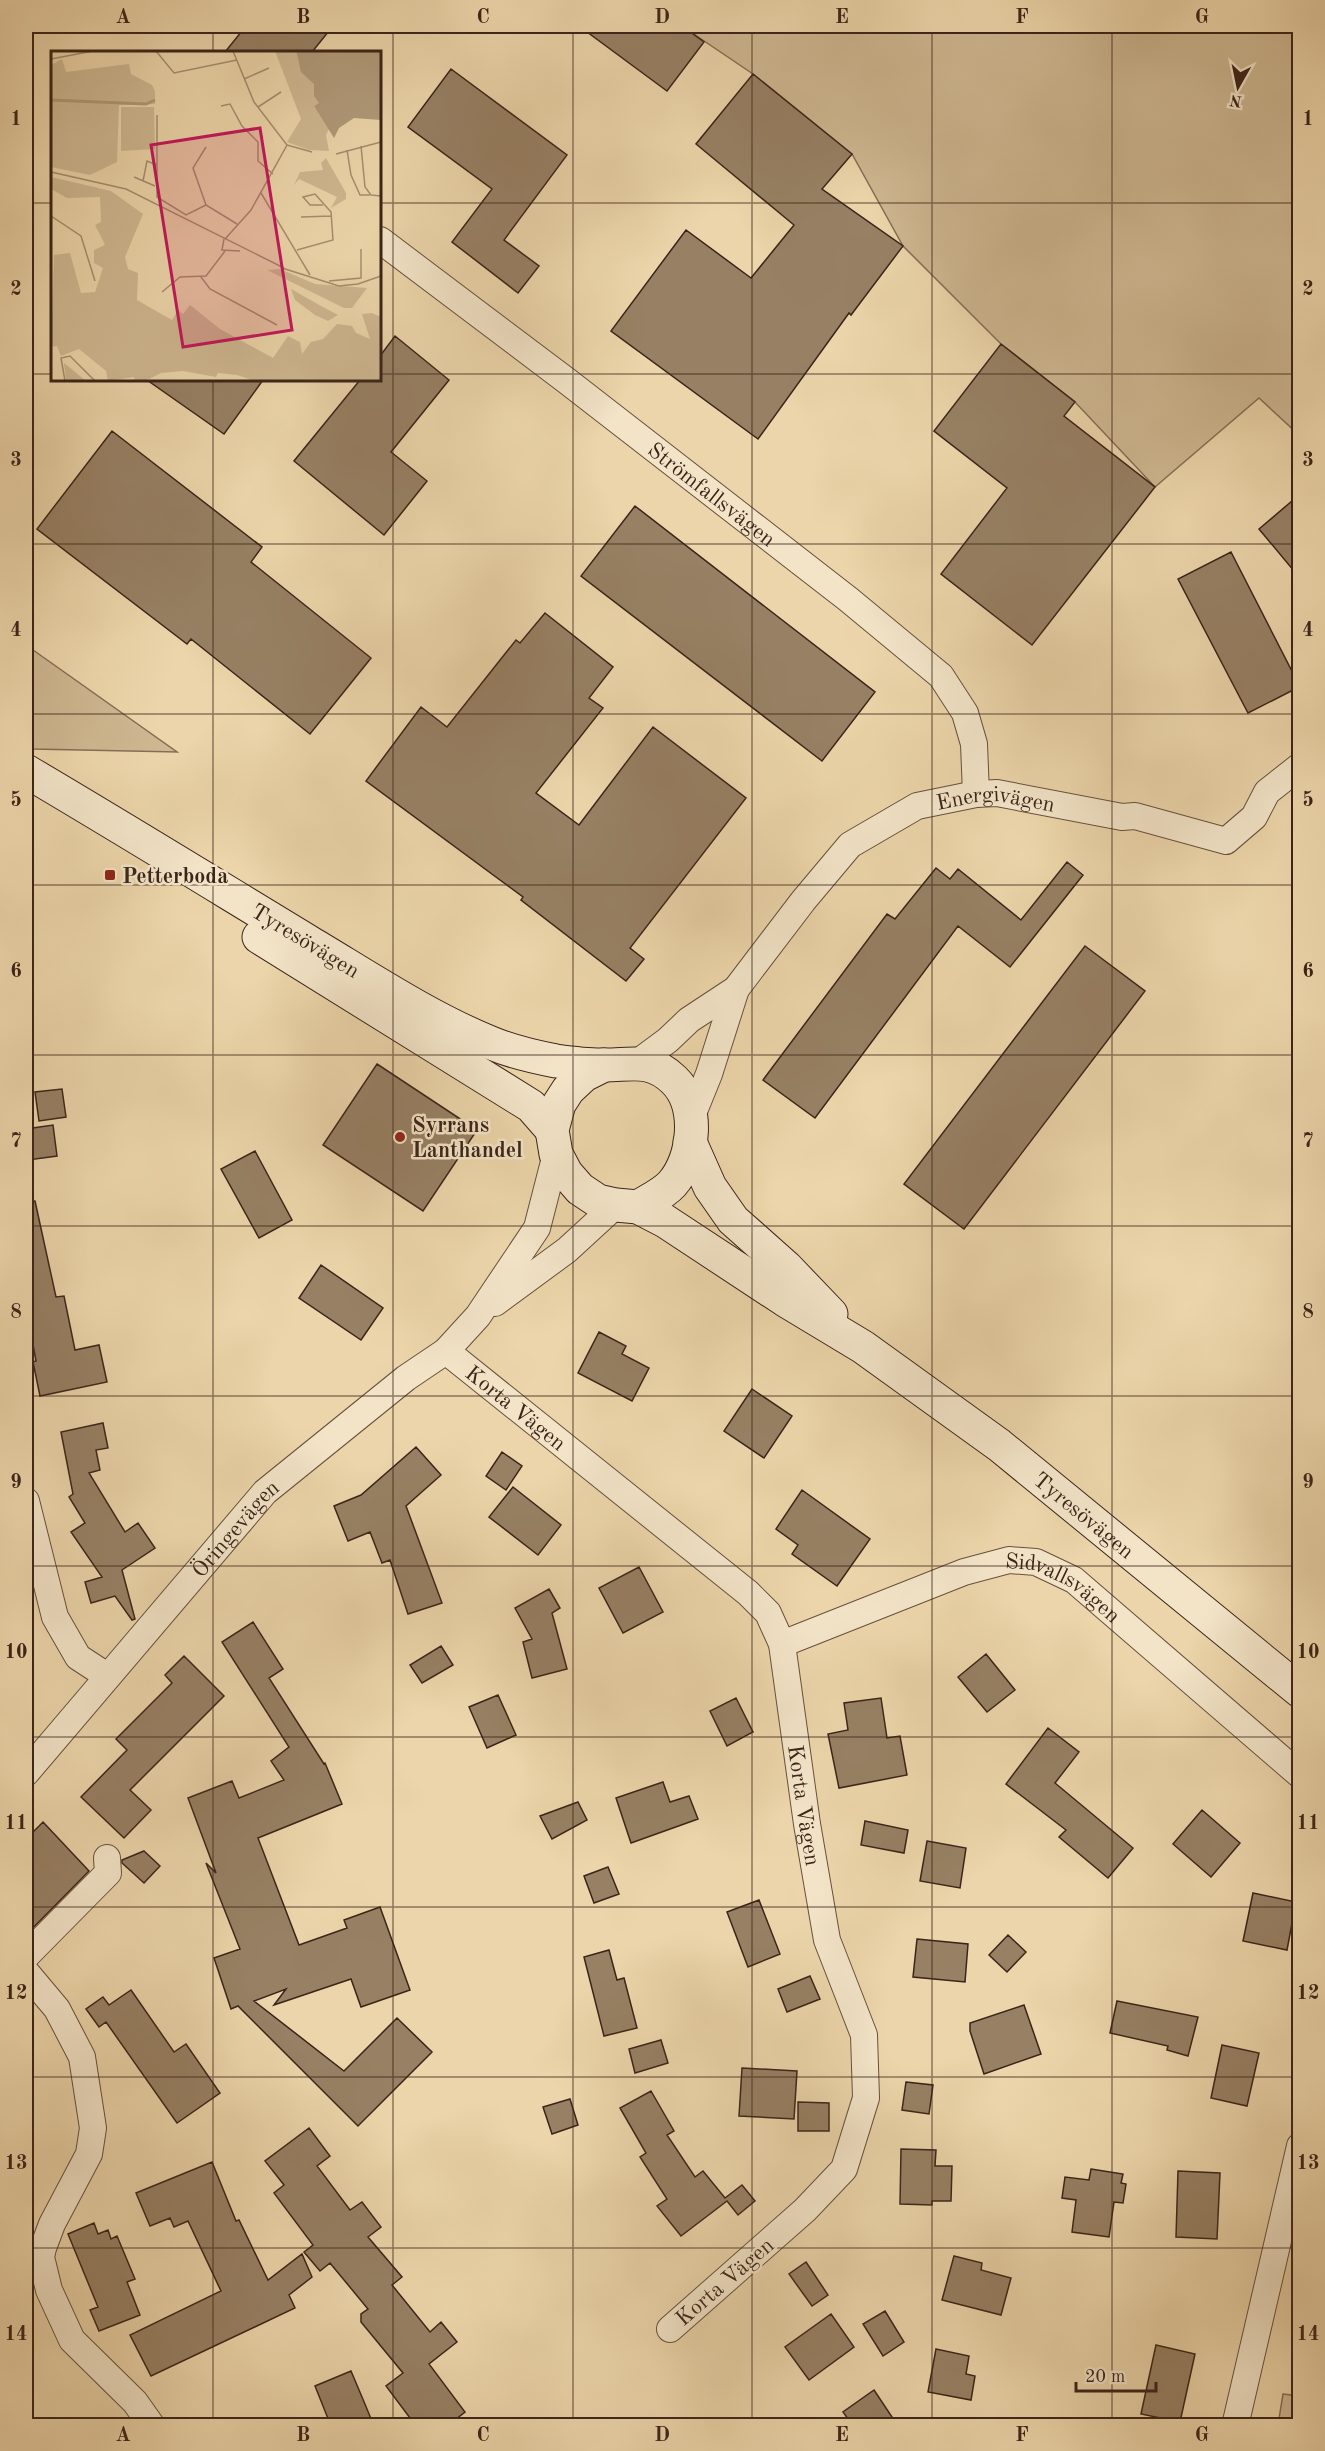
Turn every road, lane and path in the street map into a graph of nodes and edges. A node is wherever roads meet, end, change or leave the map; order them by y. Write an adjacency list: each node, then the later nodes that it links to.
1 (381, 241): 5 (street, Strömfallsvägen)
2 (1299, 766): 5 (street, Energivägen)
3 (26, 771): 8 (main road, Tyresövägen)
4 (26, 782): 10 (main road, Tyresövägen)
5 (976, 794): 6 (street, Energivägen)
6 (736, 989): 7 (street, Energivägen); 9 (street, Energivägen)
7 (637, 1063): 8 (main road, Tyresövägen); 9 (main road, Tyresövägen)
8 (604, 1065): 10 (main road, Tyresövägen)
9 (691, 1129): 11 (main road); 13 (main road, Tyresövägen)
10 (554, 1142): 11 (main road, Tyresövägen); 12 (street, Öringevägen)
11 (627, 1206): 12 (street, Öringevägen); 13 (main road, Tyresövägen)
12 (478, 1316): 14 (street, Öringevägen)
13 (863, 1347): 18 (main road, Tyresövägen)
14 (446, 1351): 16 (street, Korta Vägen); 17 (street, Öringevägen)
15 (26, 1500): 17 (street)
16 (782, 1644): 20 (street, Sidvallsvägen); 26 (street, Korta Vägen)
17 (107, 1676): 19 (street, Öringevägen)
18 (1299, 1691)
19 (26, 1773)
20 (1299, 1775)
21 (107, 1858): 22 (street)
22 (26, 1956)
23 (26, 1972): 27 (street)
24 (1299, 2146): 25 (street)
25 (1292, 2211): 28 (street)
26 (670, 2329)
27 (152, 2426)
28 (1236, 2426)

